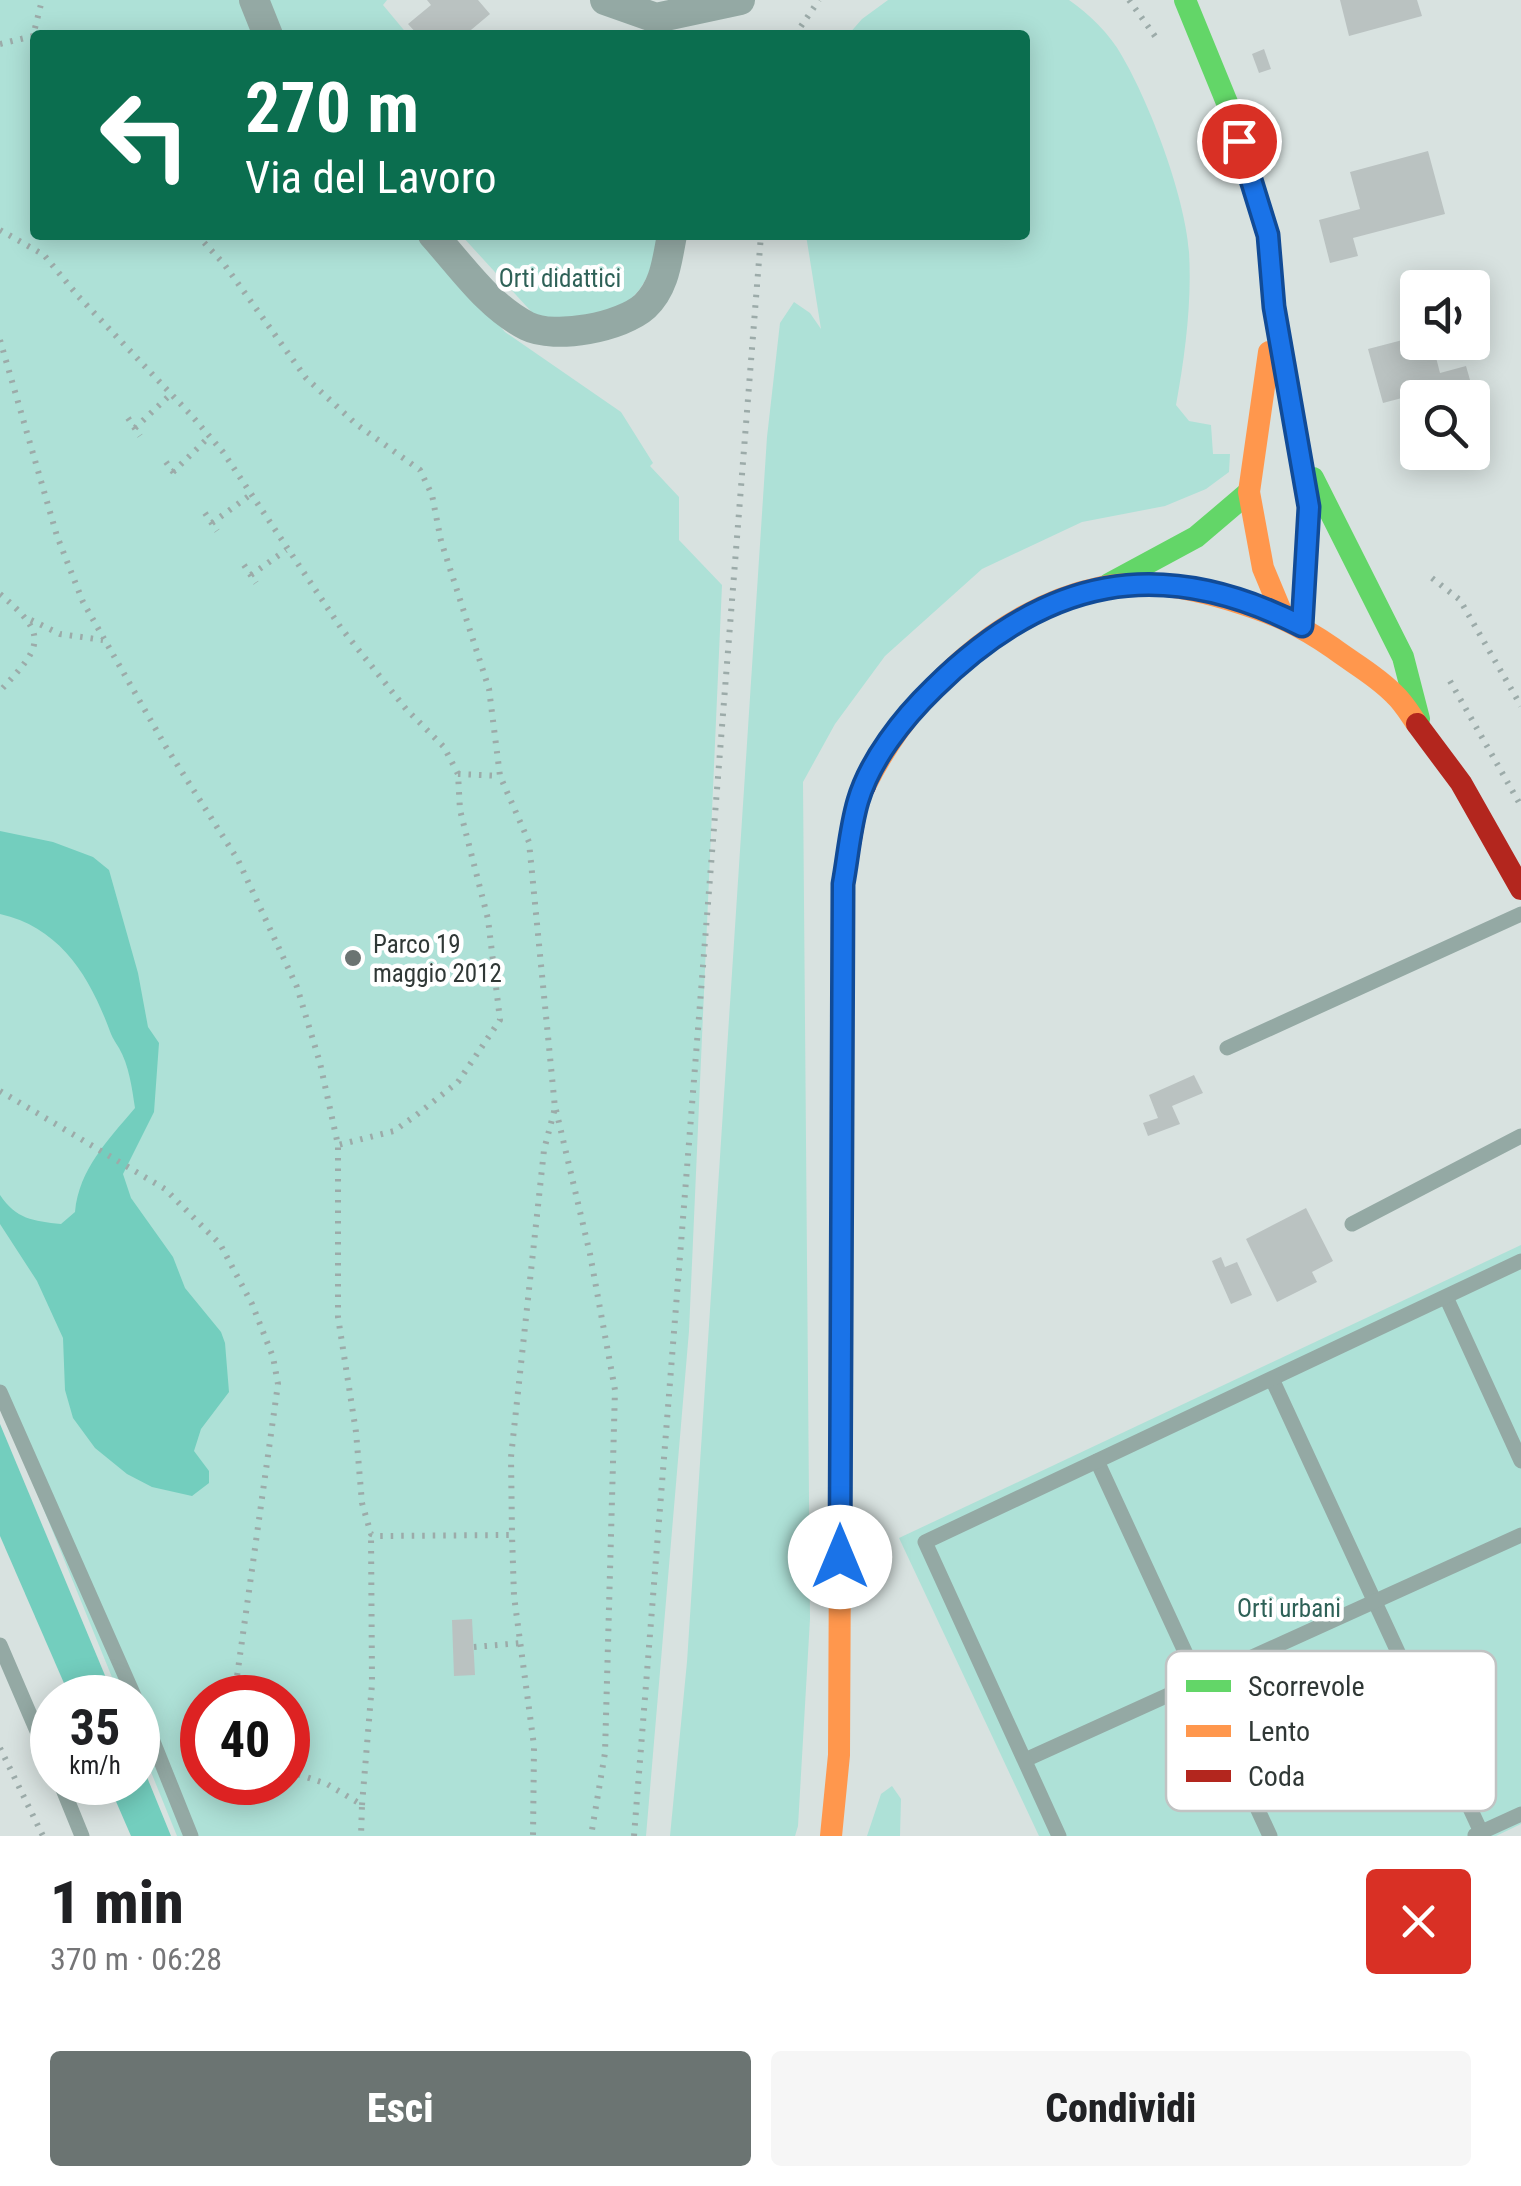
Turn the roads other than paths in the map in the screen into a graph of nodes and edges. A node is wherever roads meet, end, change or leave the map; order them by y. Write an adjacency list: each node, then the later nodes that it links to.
1 (254, 0): 6 (street)
2 (605, 0): 5 (street)
3 (740, 0): 5 (street)
4 (1184, 0): 9 (street)
5 (697, 22)
6 (266, 30)
7 (438, 240): 8 (street)
8 (671, 240)
9 (1274, 307): 10 (street); 11 (street)
10 (1297, 445): 13 (street); 14 (street)
11 (1249, 492): 12 (street); 13 (street)
12 (1106, 586): 13 (street); 44 (street)
13 (1292, 621): 14 (street)
14 (1421, 729): 15 (street)
15 (1521, 890)
16 (1521, 914): 17 (lane)
17 (1226, 1048)
18 (1521, 1136): 19 (lane)
19 (1352, 1224)
20 (1521, 1261): 21 (lane)
21 (1446, 1297): 22 (lane); 24 (lane)
22 (1272, 1380): 25 (lane); 27 (lane)
23 (0, 1392): 32 (lane)
24 (1521, 1461)
25 (1097, 1462): 29 (lane); 36 (lane)
26 (1521, 1535): 27 (lane)
27 (1374, 1602): 30 (lane); 31 (lane)
28 (0, 1646): 34 (lane)
29 (1185, 1651)
30 (1265, 1651)
31 (1396, 1651)
32 (125, 1675)
33 (1166, 1696): 36 (lane)
34 (30, 1715)
35 (160, 1759): 43 (lane)
36 (1026, 1760): 45 (lane)
37 (69, 1805): 42 (lane)
38 (1259, 1811): 46 (lane)
39 (1467, 1811): 41 (lane)
40 (1521, 1814): 41 (lane)
41 (1477, 1834)
42 (82, 1836)
43 (192, 1836)
44 (831, 1836)
45 (1059, 1836)
46 (1270, 1836)

